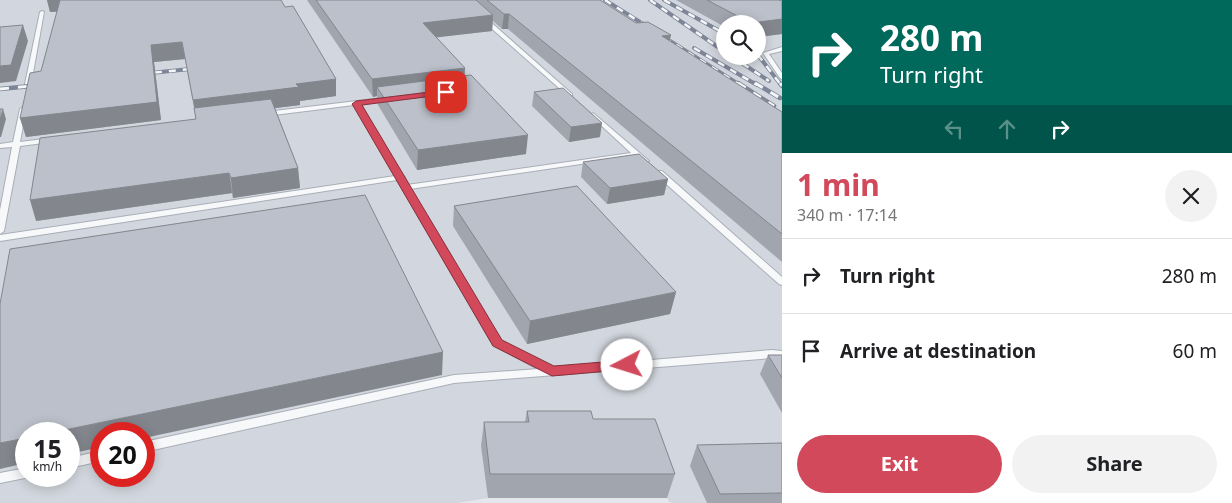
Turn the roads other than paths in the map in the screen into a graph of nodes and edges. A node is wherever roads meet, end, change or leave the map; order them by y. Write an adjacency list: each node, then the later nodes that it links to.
1 (42, 12): 5 (lane)
2 (477, 13): 7 (lane)
3 (782, 49): 4 (lane)
4 (782, 77)
5 (26, 96)
6 (396, 99): 8 (lane)
7 (578, 102)
8 (356, 104): 11 (lane); 16 (lane)
9 (24, 106): 13 (lane)
10 (586, 109): 15 (lane)
11 (259, 115)
12 (64, 138): 13 (lane)
13 (16, 144): 14 (lane); 18 (lane)
14 (0, 146)
15 (636, 154): 17 (lane); 20 (lane)
16 (401, 177): 17 (lane); 19 (lane)
17 (407, 187): 22 (lane)
18 (0, 231)
19 (0, 238)
20 (782, 282)
21 (782, 355): 22 (lane)
22 (552, 372): 23 (lane)
23 (155, 445)
24 (15, 475): 25 (lane)
25 (0, 478)

